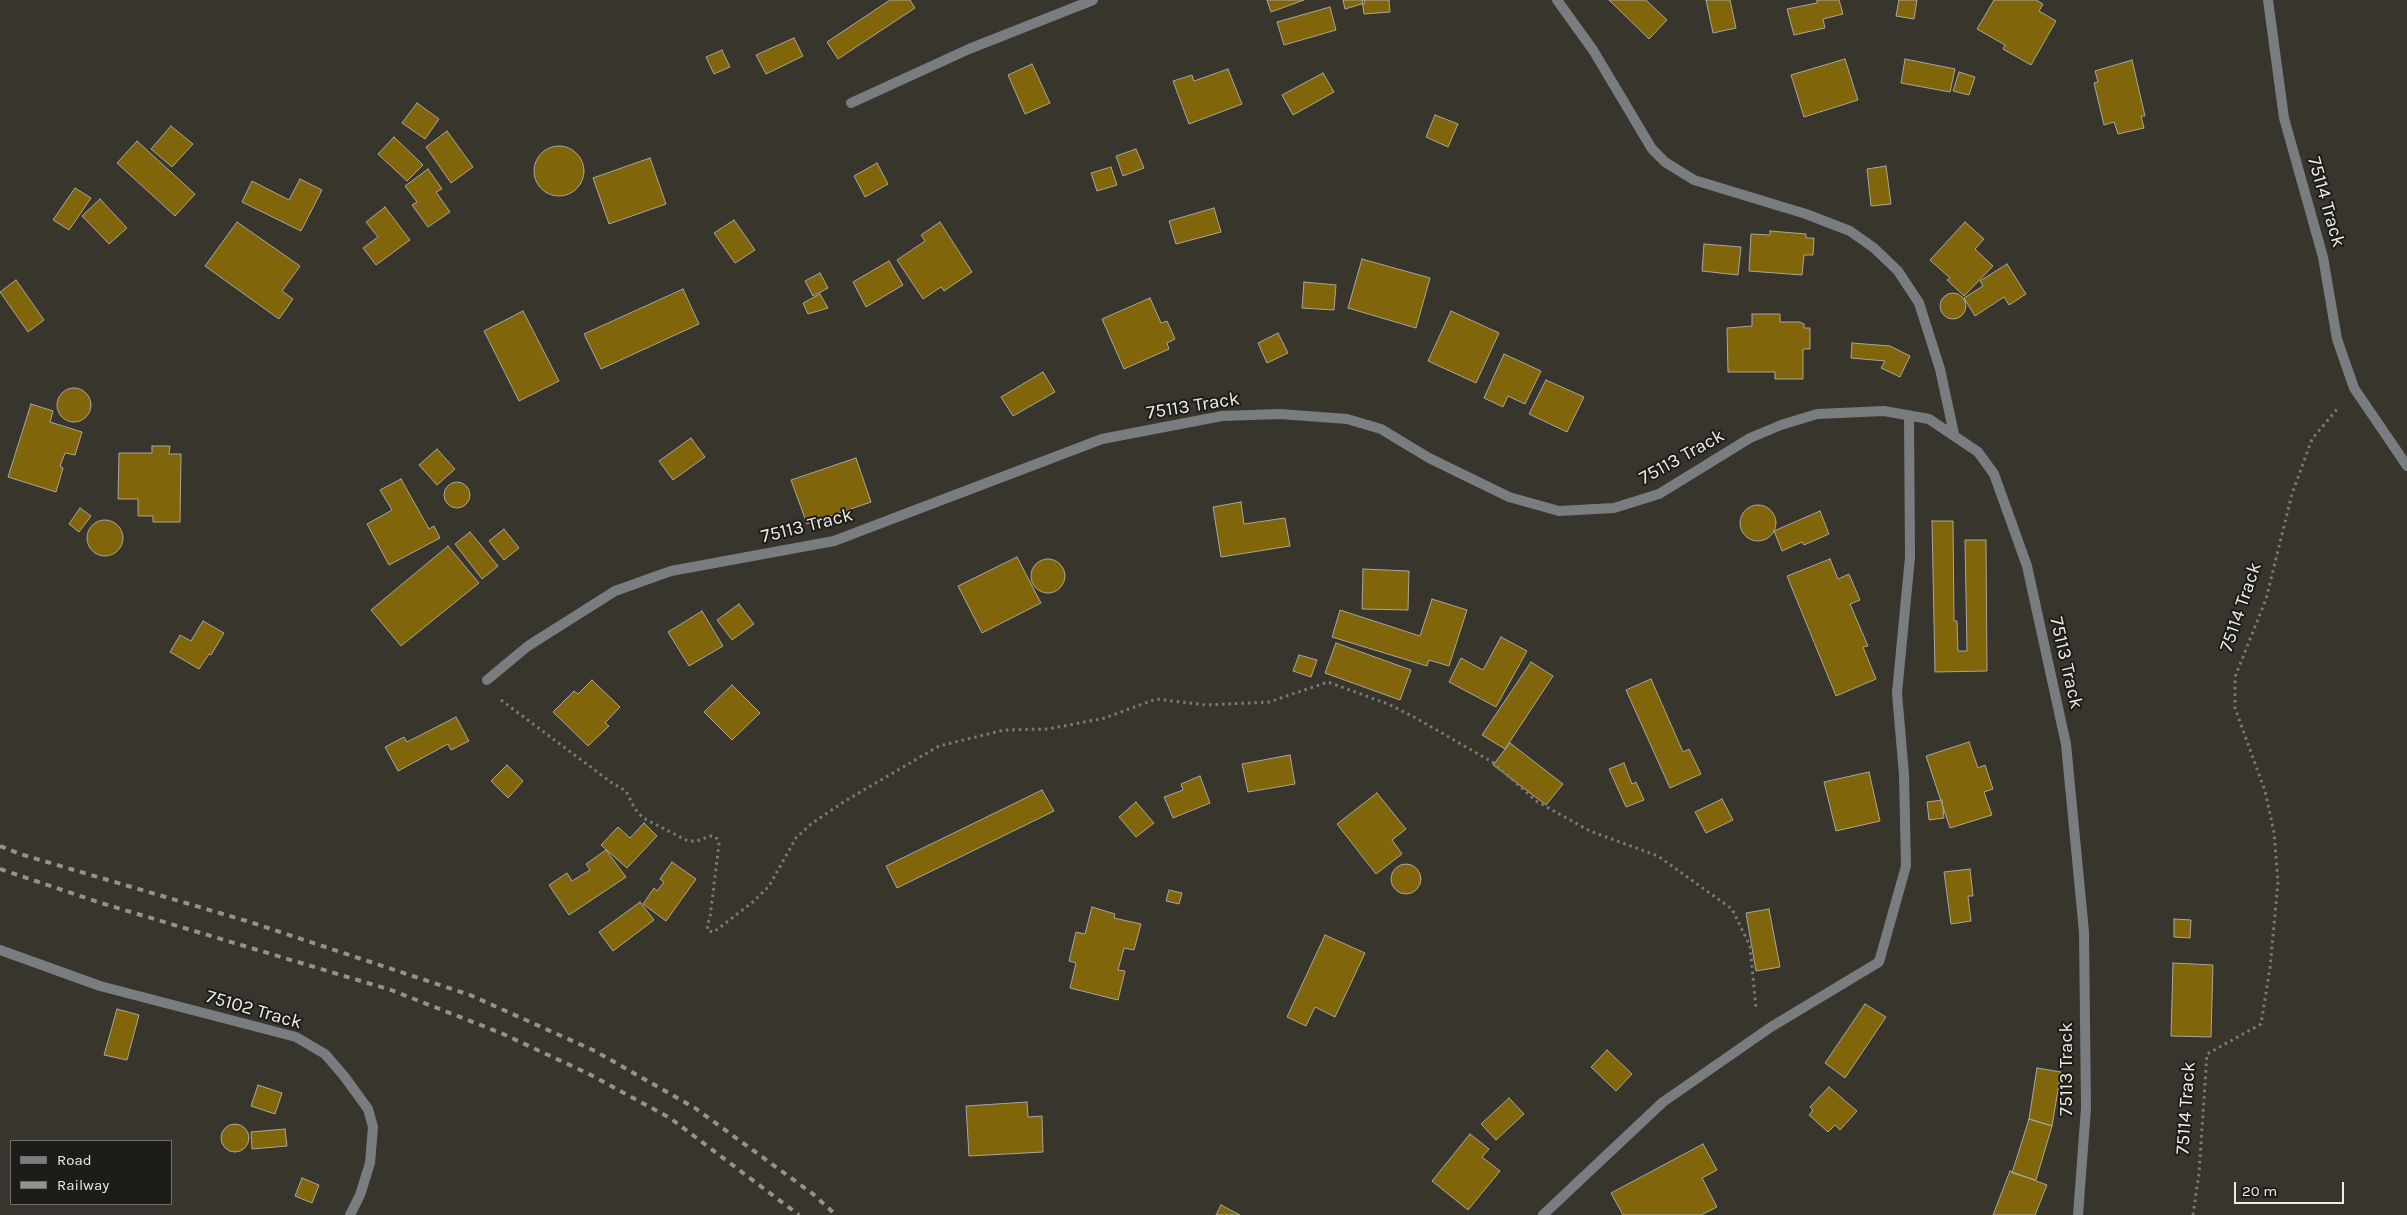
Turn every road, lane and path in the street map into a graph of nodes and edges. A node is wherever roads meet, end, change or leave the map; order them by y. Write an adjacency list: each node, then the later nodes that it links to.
1 (1093, 0): 4 (street)
2 (1558, 0): 7 (street)
3 (2268, 0): 5 (street, 75114 Track)
4 (851, 103)
5 (2354, 388): 8 (street); 15 (path, 75114 Track)
6 (1909, 416): 7 (street, 75113 Track); 9 (street, 75113 Track); 13 (street)
7 (1954, 434): 14 (street, 75113 Track)
8 (2407, 466)
9 (487, 680): 11 (path)
10 (0, 950): 12 (street, 75102 Track)
11 (1756, 1009)
12 (350, 1215)
13 (1544, 1215)
14 (2078, 1215)
15 (2193, 1215)

